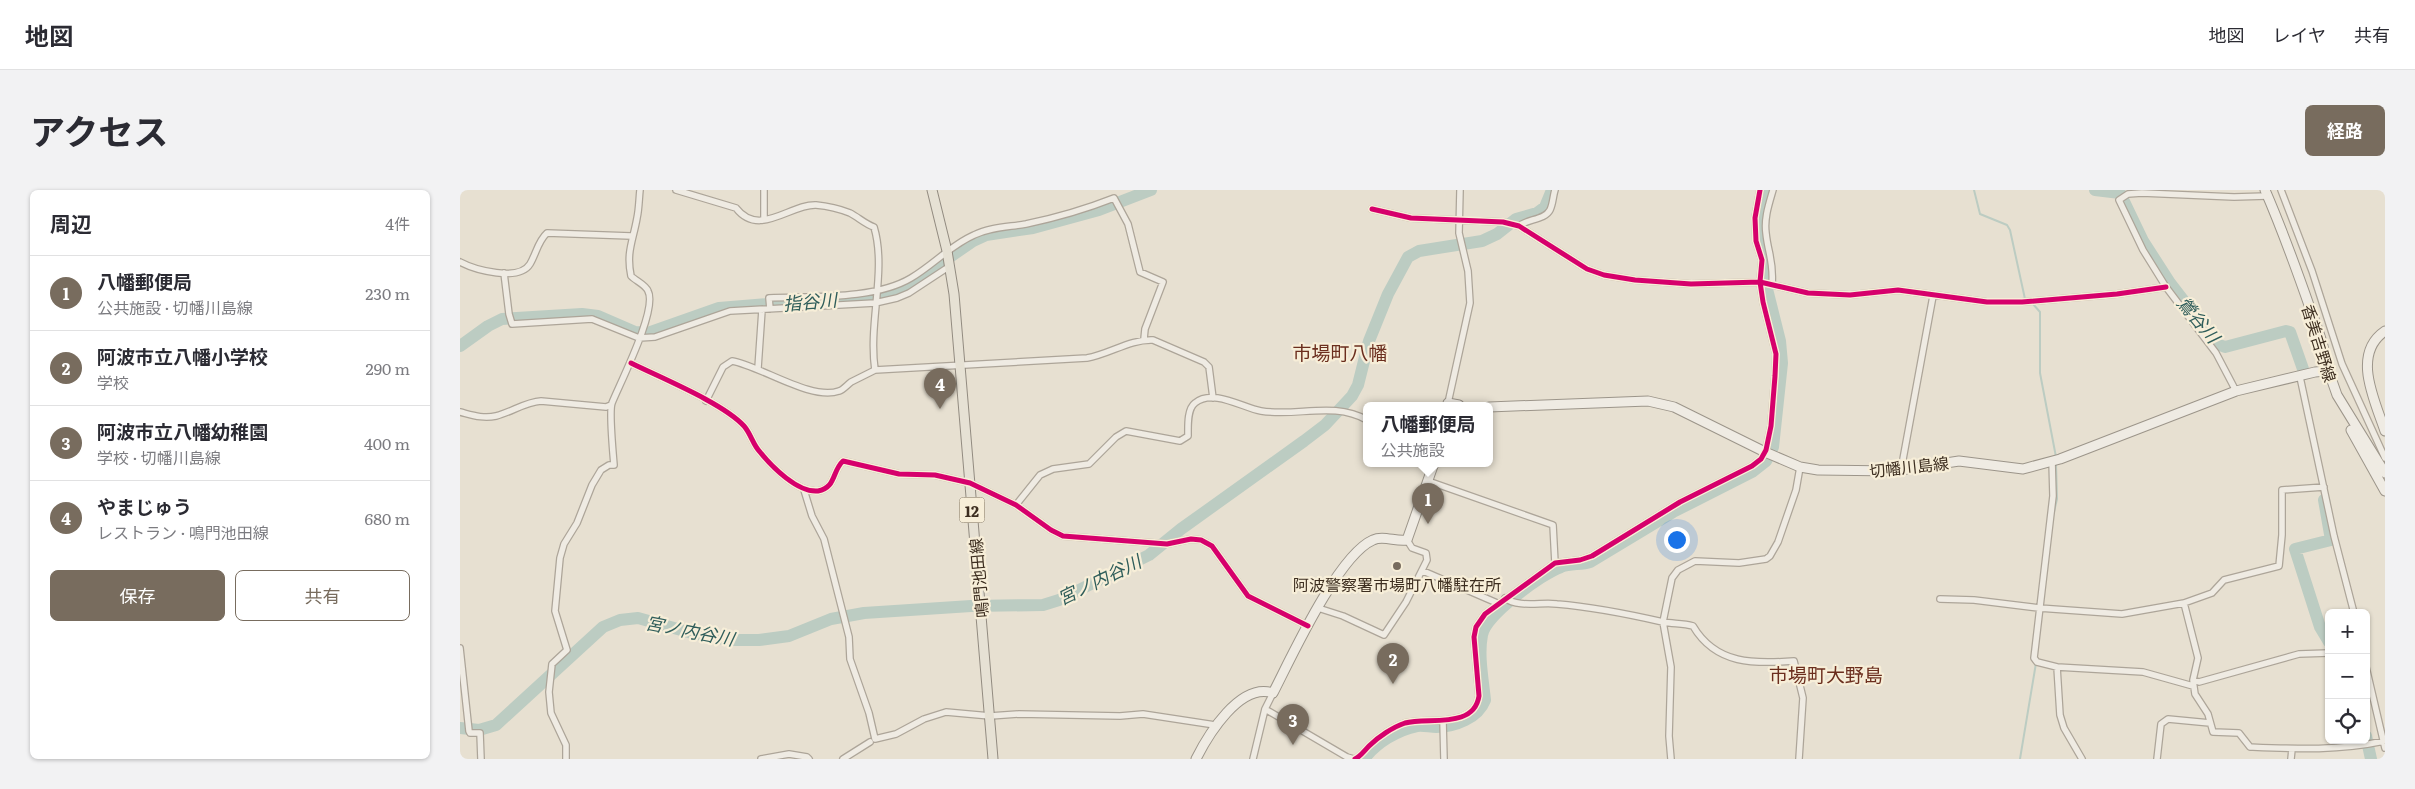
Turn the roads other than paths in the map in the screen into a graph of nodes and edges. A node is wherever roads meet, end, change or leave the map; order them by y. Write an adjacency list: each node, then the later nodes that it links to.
1 (640, 190): 16 (street)
2 (676, 190): 13 (street)
3 (764, 190): 13 (street)
4 (932, 190): 17 (main road, 鳴門池田線 / 12)
5 (1460, 190): 14 (street)
6 (1555, 190): 15 (street)
7 (1760, 190): 20 (street)
8 (1773, 190): 20 (street)
9 (2281, 190): 47 (street)
10 (2141, 192): 11 (street); 21 (street)
11 (2266, 193): 34 (main road, 香美吉野線)
12 (1372, 209): 14 (street)
13 (764, 220): 22 (street)
14 (1458, 222): 15 (street); 39 (street)
15 (1516, 225): 20 (street)
16 (631, 236): 19 (street); 28 (street)
17 (948, 258): 22 (street); 24 (street); 29 (street); 31 (main road, 鳴門池田線 / 12)
18 (460, 262): 19 (street)
19 (504, 273): 28 (street)
20 (1766, 283): 23 (street); 46 (street)
21 (2166, 287): 23 (street); 36 (street)
22 (875, 291): 24 (street); 25 (street)
23 (1933, 296): 51 (street)
24 (875, 301): 25 (street); 33 (street)
25 (770, 308): 26 (street)
26 (762, 310): 28 (street); 32 (street)
27 (2385, 331): 45 (main road)
28 (639, 337): 30 (street)
29 (1144, 339): 31 (street); 37 (street)
30 (632, 363): 38 (street); 40 (street)
31 (960, 366): 33 (street); 54 (main road, 鳴門池田線 / 12)
32 (758, 368): 33 (street); 38 (street)
33 (875, 370)
34 (2326, 371): 35 (main road, 切幡川島線); 43 (main road, 香美吉野線)
35 (2300, 376): 36 (main road, 切幡川島線); 55 (street)
36 (2236, 391): 48 (main road, 切幡川島線)
37 (1213, 398): 44 (street); 58 (street)
38 (706, 400): 56 (street)
39 (1448, 402)
40 (611, 405): 42 (street); 87 (street)
41 (1493, 407): 46 (main road, 切幡川島線)
42 (460, 412)
43 (2349, 415): 52 (main road); 57 (main road, 香美吉野線)
44 (1363, 418)
45 (2385, 431)
46 (1768, 454): 49 (main road, 切幡川島線); 60 (street)
47 (2385, 458)
48 (2055, 460): 51 (main road, 切幡川島線); 67 (street)
49 (1800, 466): 51 (main road, 切幡川島線); 69 (street)
50 (1433, 467): 53 (main road)
51 (1901, 470)
52 (2385, 473)
53 (1428, 481): 59 (main road); 60 (street)
54 (970, 484): 56 (street); 58 (street); 78 (main road, 鳴門池田線 / 12)
55 (2322, 487): 65 (street); 68 (street)
56 (804, 490): 78 (street)
57 (2385, 491)
58 (1016, 505): 70 (street)
59 (1407, 540): 61 (street); 66 (main road)
60 (1554, 562): 63 (street)
61 (1423, 571): 64 (street); 66 (street)
62 (1940, 599): 67 (street)
63 (1508, 600): 64 (street); 69 (street)
64 (1497, 603): 79 (street)
65 (2184, 603): 67 (street); 74 (street)
66 (1318, 608): 70 (main road)
67 (2041, 608): 73 (street)
68 (2353, 609)
69 (1663, 622): 96 (street); 97 (street)
70 (1308, 626): 76 (main road)
71 (460, 648): 86 (street)
72 (2325, 653): 74 (street)
73 (2057, 667): 74 (street); 98 (street)
74 (2193, 683): 80 (street)
75 (2370, 683): 82 (street)
76 (1273, 693): 77 (street); 81 (main road)
77 (1265, 710): 93 (street); 94 (street)
78 (990, 716): 81 (street); 91 (main road, 鳴門池田線 / 12)
79 (1443, 721): 94 (street); 95 (street)
80 (2210, 723): 85 (street); 99 (street)
81 (1215, 725): 92 (main road)
82 (2384, 741): 84 (street); 85 (street)
83 (870, 742): 90 (street)
84 (2385, 748)
85 (2292, 749): 100 (street)
86 (481, 759)
87 (566, 759)
88 (760, 759): 89 (street)
89 (809, 759)
90 (843, 759)
91 (993, 759)
92 (1196, 759)
93 (1253, 759)
94 (1354, 759)
95 (1444, 759)
96 (1671, 759)
97 (1799, 759)
98 (2082, 759)
99 (2157, 759)
100 (2291, 759)

